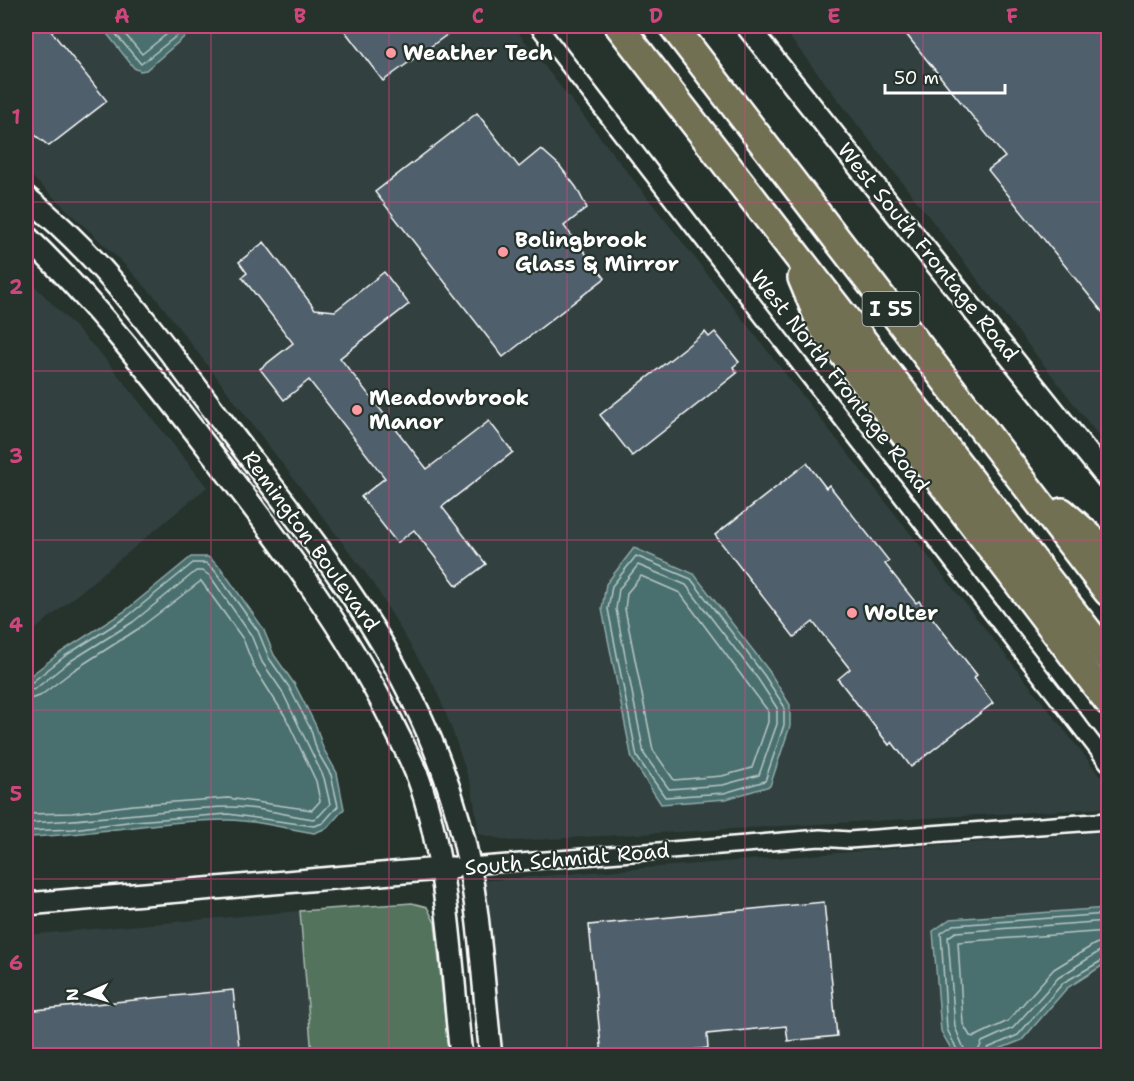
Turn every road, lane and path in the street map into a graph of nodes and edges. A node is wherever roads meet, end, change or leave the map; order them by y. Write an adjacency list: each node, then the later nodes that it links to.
1 (538, 26): 14 (street, West North Frontage Road)
2 (619, 26): 7 (highway, I 55)
3 (673, 26): 8 (highway, I 55)
4 (747, 26): 9 (street, West South Frontage Road)
5 (26, 197): 16 (street, Remington Boulevard)
6 (26, 236): 17 (street, Remington Boulevard)
7 (787, 243): 12 (highway, I 55); 13 (highway)
8 (1015, 471): 10 (highway); 11 (highway, I 55)
9 (1108, 479)
10 (1108, 553)
11 (1108, 592)
12 (1108, 657)
13 (1108, 701)
14 (1108, 763)
15 (1108, 821): 16 (street, South Schmidt Road)
16 (469, 867): 17 (street, South Schmidt Road); 20 (street, Remington Boulevard)
17 (440, 870): 18 (street, South Schmidt Road); 19 (street, Remington Boulevard)
18 (26, 904)
19 (460, 1056)
20 (491, 1056)

